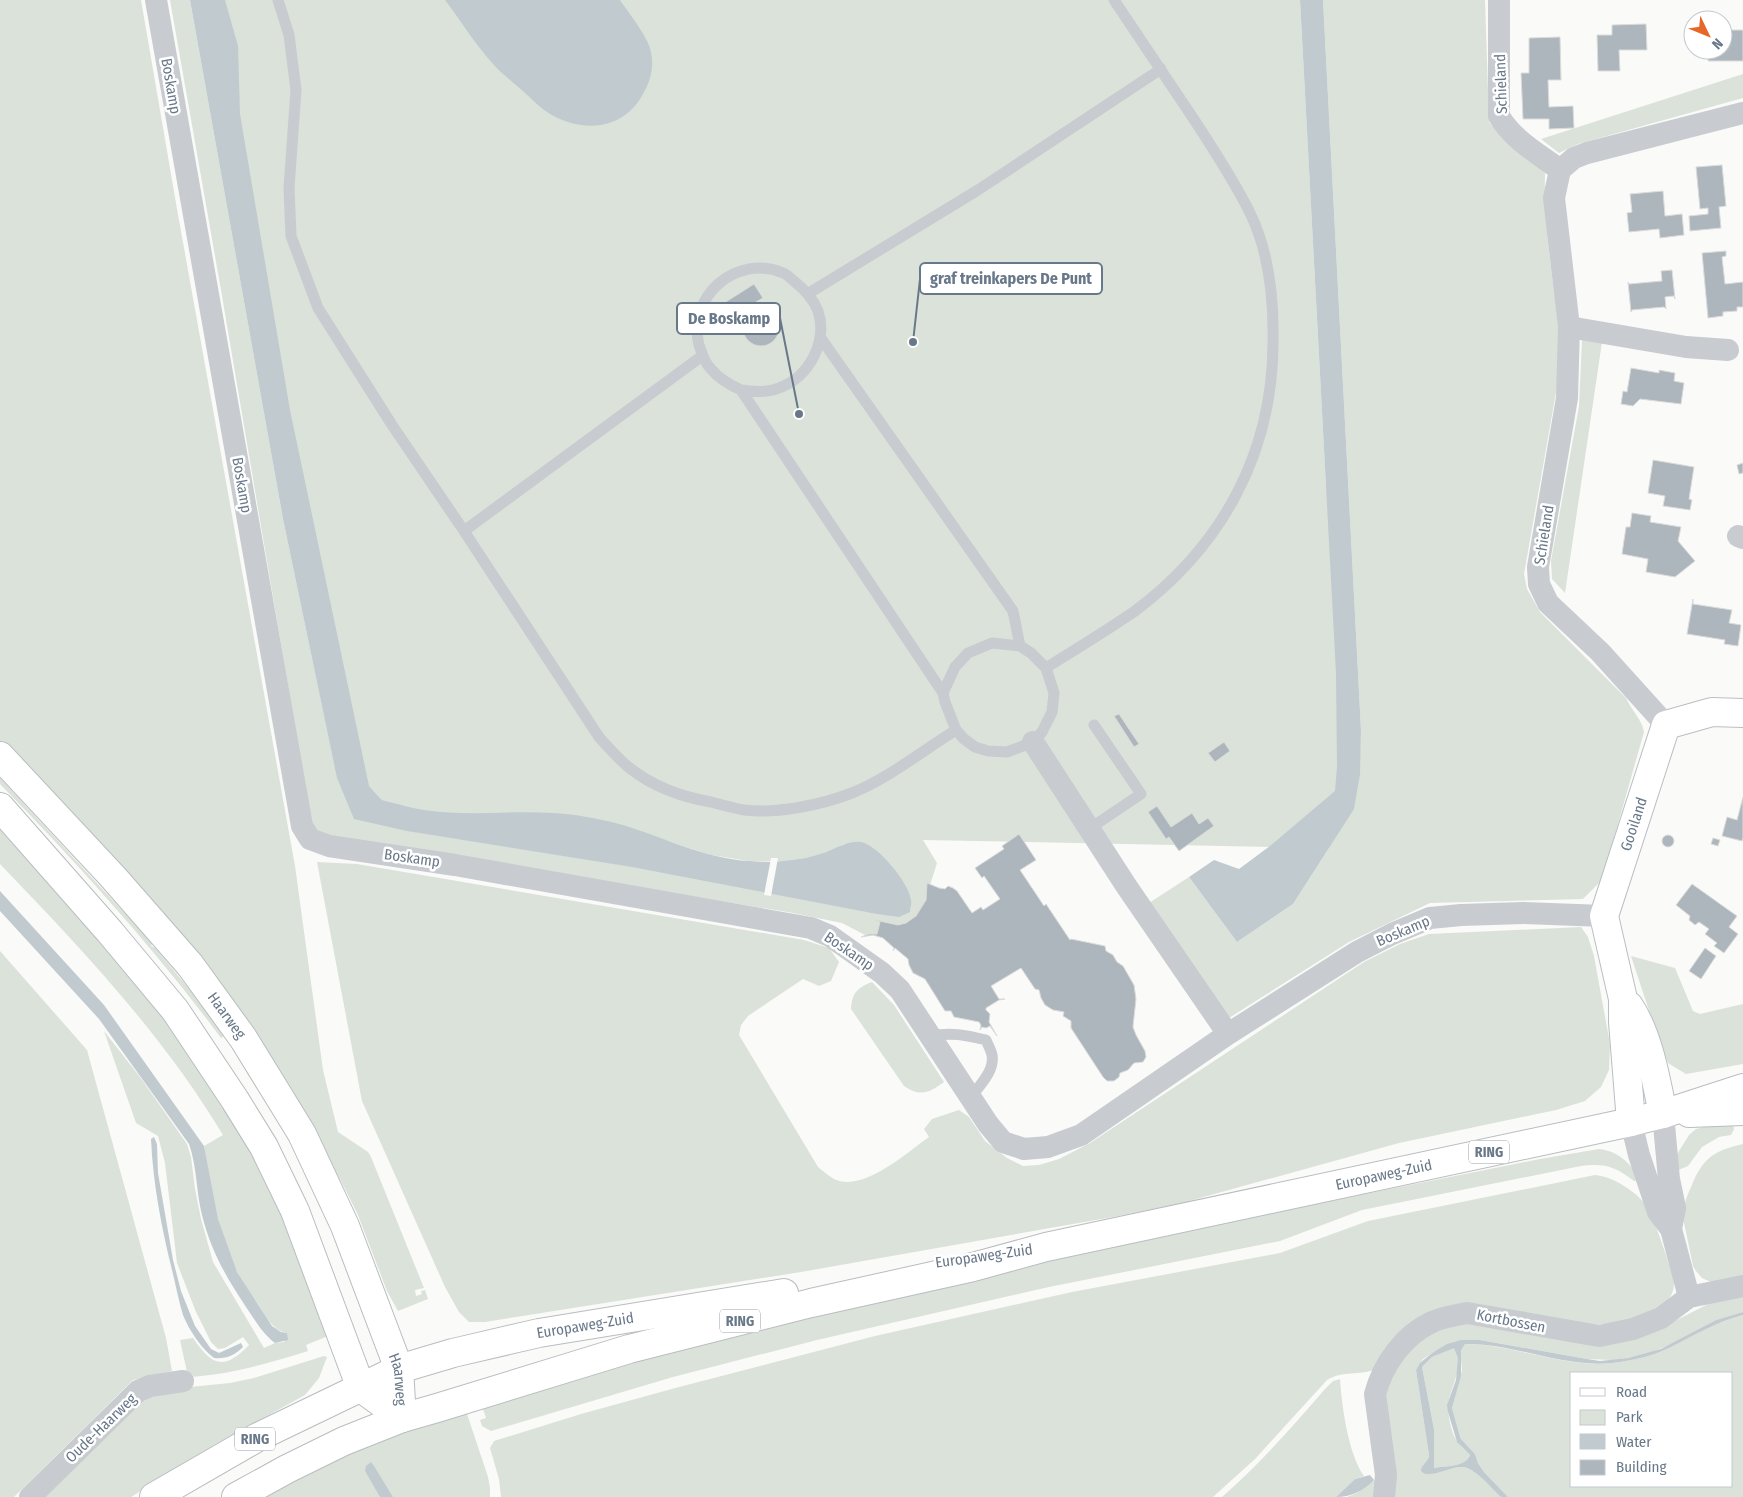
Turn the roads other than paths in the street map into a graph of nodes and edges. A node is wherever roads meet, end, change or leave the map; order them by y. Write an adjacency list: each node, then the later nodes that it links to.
1 (156, 0): 29 (street, Boskamp)
2 (278, 0): 14 (lane)
3 (1114, 0): 5 (lane)
4 (1499, 0): 7 (street, Schieland)
5 (1161, 69): 8 (lane); 16 (lane)
6 (1743, 113): 7 (street)
7 (1560, 170): 9 (street, Schieland)
8 (809, 293): 10 (lane); 12 (lane)
9 (1569, 327): 11 (street); 20 (street, Schieland)
10 (820, 337): 13 (lane); 15 (lane)
11 (1728, 350)
12 (702, 356): 13 (lane); 14 (lane)
13 (741, 390): 17 (lane)
14 (464, 531): 21 (lane)
15 (1020, 646): 16 (lane); 17 (lane)
16 (1046, 668): 22 (lane)
17 (944, 693): 21 (lane)
18 (1743, 713): 20 (main road)
19 (1094, 726): 25 (lane)
20 (1666, 726): 26 (main road, Gooiland)
21 (956, 730): 22 (lane)
22 (1033, 742): 25 (street)
23 (0, 756): 39 (main road, Haarweg)
24 (0, 808): 41 (main road)
25 (1089, 829): 28 (street)
26 (1604, 916): 27 (main road); 28 (street, Boskamp)
27 (1623, 999): 33 (main road); 34 (main road)
28 (1228, 1034): 31 (street, Boskamp)
29 (930, 1036): 31 (street, Boskamp); 31 (lane)
30 (1743, 1088): 33 (main road, Europaweg-Zuid / RING)
31 (971, 1097)
32 (1743, 1111): 33 (main road, Europaweg-Zuid / RING)
33 (1663, 1114): 34 (main road, Europaweg-Zuid / RING); 35 (street)
34 (1631, 1122): 35 (street); 36 (main road, Europaweg-Zuid / RING)
35 (1671, 1229): 38 (street)
36 (1046, 1247): 39 (main road, Europaweg-Zuid / RING); 42 (main road, Europaweg-Zuid / RING)
37 (1743, 1286): 38 (street, Kortbossen)
38 (1690, 1297): 46 (street, Kortbossen)
39 (399, 1369): 41 (main road, Europaweg-Zuid / RING); 42 (main road, Haarweg)
40 (183, 1380): 43 (street, Oude-Haarweg)
41 (361, 1388): 42 (main road, Haarweg); 44 (main road, Europaweg-Zuid / RING)
42 (402, 1418): 45 (main road, Europaweg-Zuid / RING)
43 (30, 1497)
44 (154, 1497)
45 (236, 1497)
46 (1384, 1497)

